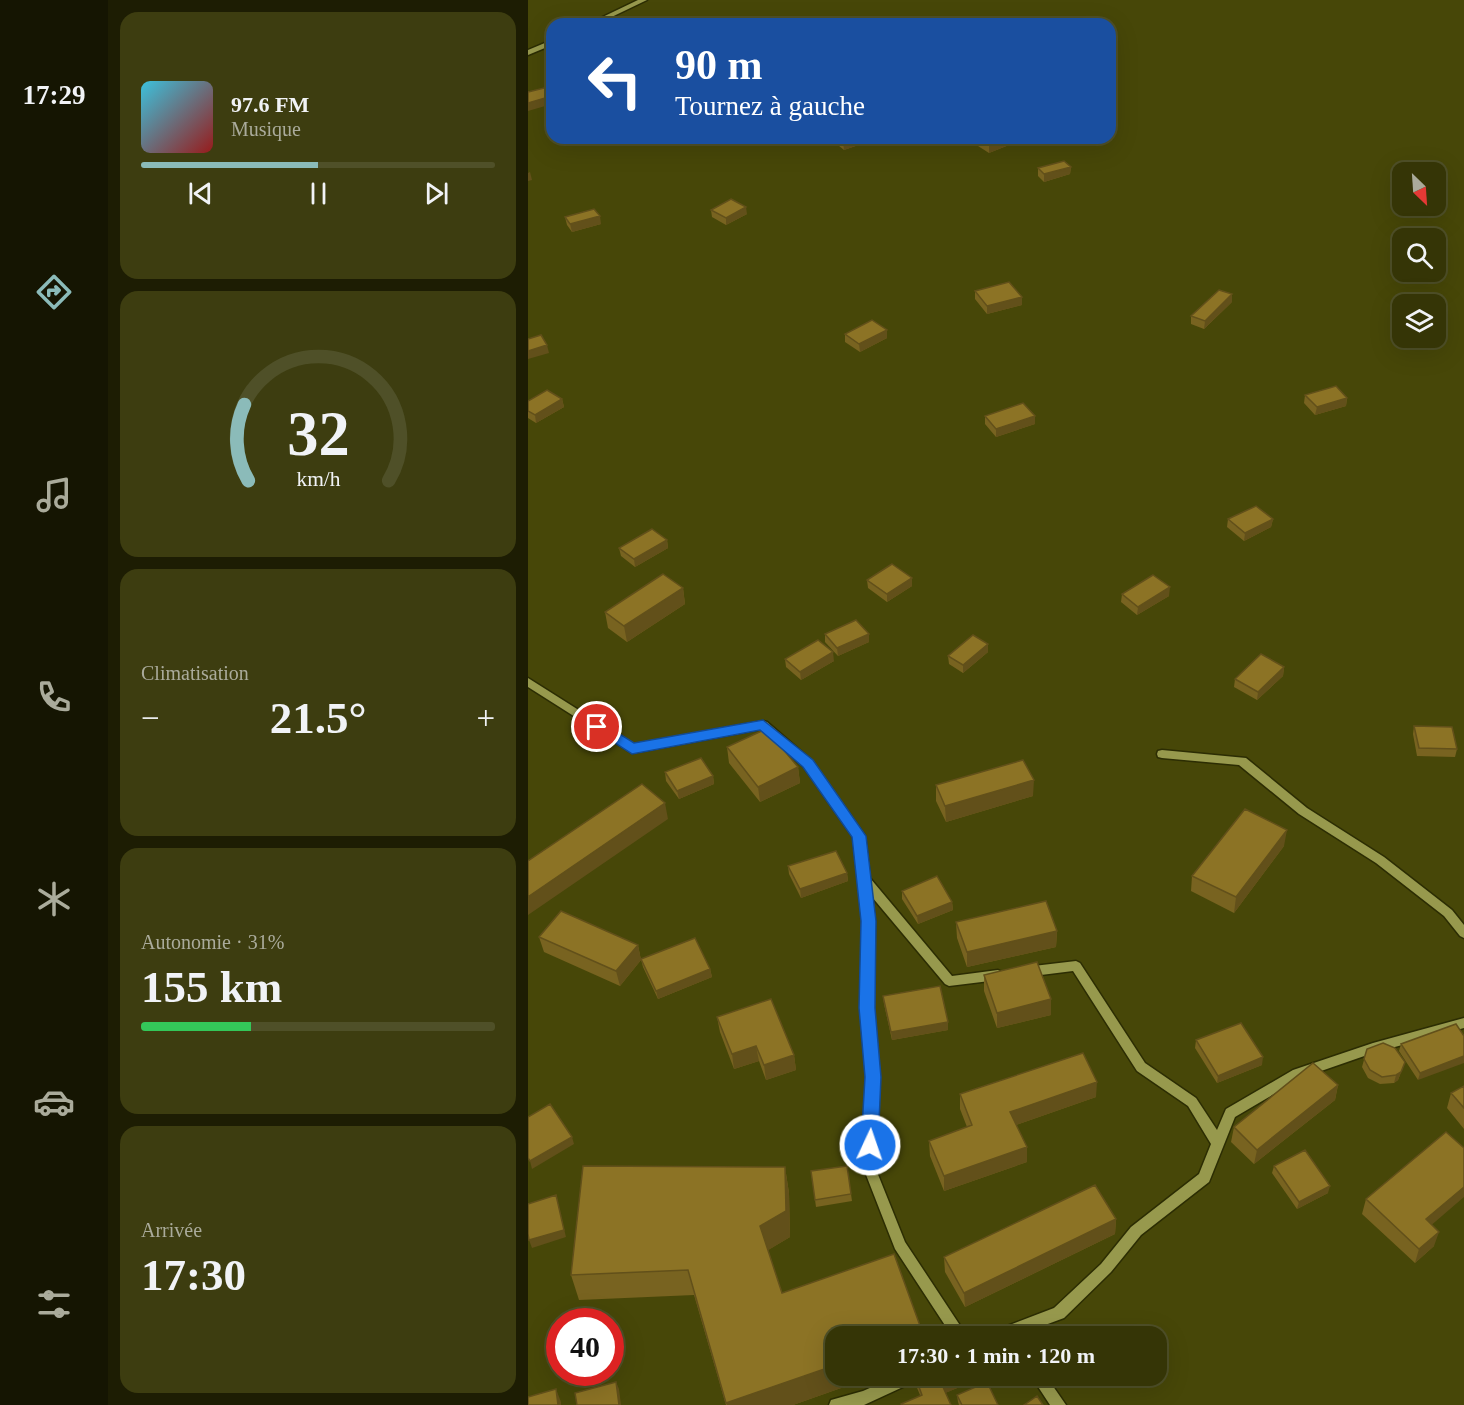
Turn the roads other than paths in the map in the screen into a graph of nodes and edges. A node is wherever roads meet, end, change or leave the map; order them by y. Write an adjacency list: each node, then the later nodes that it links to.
1 (644, 0): 2 (street)
2 (604, 18)
3 (546, 45): 4 (street)
4 (528, 53)
5 (528, 682): 7 (street)
6 (1162, 754): 8 (street)
7 (864, 878): 10 (street); 11 (street)
8 (1464, 933)
9 (1464, 1023): 10 (street)
10 (1218, 1143): 12 (street)
11 (953, 1326)
12 (1028, 1326)
13 (890, 1386): 15 (street)
14 (1045, 1386): 16 (street)
15 (836, 1405)
16 (1059, 1405)

